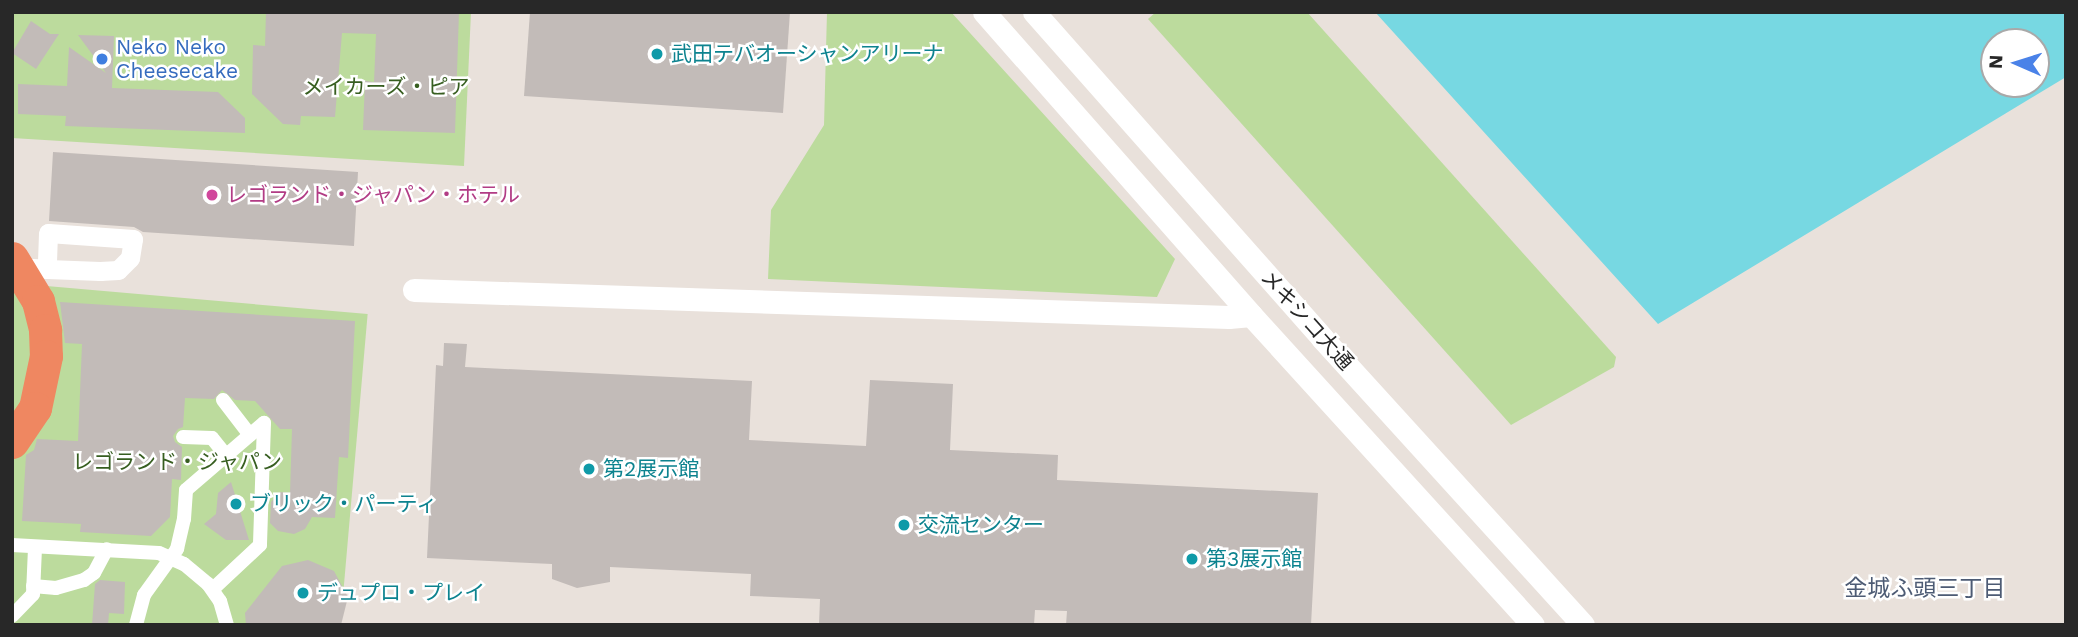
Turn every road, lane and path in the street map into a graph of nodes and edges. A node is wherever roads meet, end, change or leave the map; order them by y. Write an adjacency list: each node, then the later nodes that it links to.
1 (984, 12): 8 (street, メキシコ大通)
2 (1034, 12): 25 (street, メキシコ大通)
3 (12, 258): 13 (highway)
4 (12, 267): 5 (street)
5 (47, 269)
6 (414, 290): 8 (street)
7 (12, 298): 10 (highway)
8 (1251, 315): 24 (street, メキシコ大通)
9 (223, 400): 11 (street)
10 (12, 408)
11 (250, 435): 14 (street); 20 (street)
12 (183, 437): 14 (street)
13 (12, 442)
14 (226, 456): 18 (street)
15 (12, 545): 16 (street)
16 (35, 548): 17 (street); 19 (street)
17 (107, 549): 18 (street); 19 (street)
18 (171, 558): 20 (street); 22 (street)
19 (33, 586): 21 (street)
20 (213, 589): 23 (street)
21 (12, 616)
22 (136, 625)
23 (227, 625)
24 (1533, 625)
25 (1583, 625)

